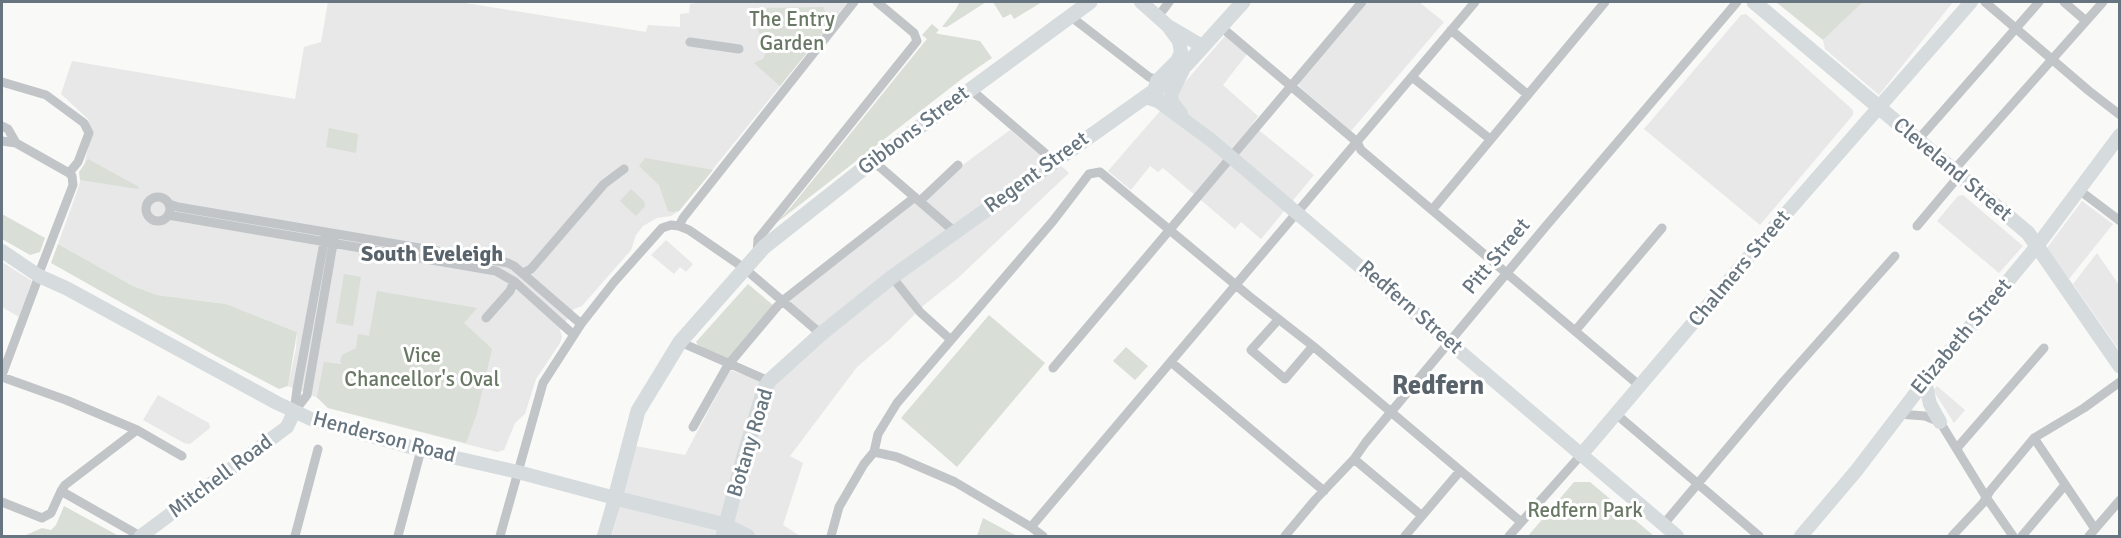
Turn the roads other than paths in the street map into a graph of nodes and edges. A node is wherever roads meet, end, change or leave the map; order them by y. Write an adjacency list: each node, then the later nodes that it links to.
1 (854, 2): 58 (street)
2 (877, 2): 66 (street)
3 (1090, 2): 17 (main road, Gibbons Street)
4 (1141, 2): 19 (main road)
5 (1243, 2): 20 (main road, Regent Street)
6 (1362, 2): 31 (street)
7 (1475, 2): 22 (street)
8 (1605, 2): 33 (street)
9 (1737, 2): 71 (street, Pitt Street)
10 (1754, 2): 34 (main road, Cleveland Street)
11 (1971, 2): 34 (main road, Chalmers Street)
12 (1985, 2): 21 (street)
13 (2040, 2): 21 (street)
14 (2064, 2): 18 (street)
15 (2103, 2): 18 (street)
16 (1162, 4): 24 (main road)
17 (1070, 16): 30 (main road, Gibbons Street); 32 (street, Redfern Street)
18 (2086, 21): 26 (street)
19 (1168, 26): 24 (main road); 32 (main road)
20 (1220, 26): 24 (main road, Regent Street); 31 (street)
21 (2016, 28): 26 (street); 41 (street)
22 (1451, 30): 28 (street); 33 (street)
23 (690, 42): 25 (street)
24 (1202, 46): 27 (main road, Regent Street)
25 (739, 49)
26 (2052, 60): 35 (street); 50 (street)
27 (1188, 63): 32 (main road, Regent Street); 36 (main road)
28 (1412, 77): 39 (street); 42 (street)
29 (2, 82): 49 (street)
30 (975, 85): 45 (main road, Gibbons Street); 46 (street)
31 (1290, 86): 42 (street); 44 (street)
32 (1152, 89): 36 (main road, Redfern Street); 46 (main road, Regent Street)
33 (1528, 95): 39 (street)
34 (1878, 108): 41 (main road, Cleveland Street); 95 (main road, Chalmers Street)
35 (2120, 115)
36 (1186, 120): 44 (main road, Redfern Street)
37 (2, 126): 43 (street)
38 (2120, 135): 51 (main road, Elizabeth Street)
39 (1490, 139): 54 (street)
40 (2, 141): 43 (street)
41 (1917, 141): 50 (main road, Cleveland Street)
42 (1357, 142): 54 (street); 55 (street)
43 (16, 143): 49 (street)
44 (1231, 157): 55 (main road, Redfern Street); 61 (street)
45 (873, 161): 52 (street); 66 (main road, Gibbons Street)
46 (1054, 161): 62 (main road, Regent Street)
47 (958, 165): 52 (street)
48 (624, 169): 70 (street)
49 (69, 173): 69 (street)
50 (1956, 174): 59 (street); 64 (main road, Cleveland Street)
51 (2079, 190): 57 (street); 64 (main road, Elizabeth Street)
52 (919, 198): 62 (street); 75 (street)
53 (169, 204): 56 (street); 56 (street); 63 (street)
54 (1432, 210): 71 (street)
55 (1298, 213): 74 (street); 84 (main road, Redfern Street)
56 (168, 215): 63 (street)
57 (2120, 221)
58 (680, 226): 68 (street); 78 (street)
59 (1917, 226)
60 (1662, 228): 79 (street)
61 (1170, 230): 74 (street); 82 (street); 90 (street)
62 (956, 232): 72 (main road, Regent Street)
63 (329, 237): 70 (street); 81 (street); 96 (street)
64 (2037, 246): 89 (main road, Cleveland Street); 93 (main road, Elizabeth Street)
65 (6, 254): 69 (main road, Henderson Road)
66 (757, 254): 68 (main road, Gibbons Street)
67 (1895, 256): 113 (street)
68 (744, 268): 75 (street); 83 (main road, Gibbons Street)
69 (40, 272): 91 (street); 96 (main road, Henderson Road)
70 (523, 273): 78 (street)
71 (1507, 273): 79 (street); 84 (street, Pitt Street)
72 (892, 277): 80 (main road, Regent Street); 82 (street)
73 (513, 284): 76 (street)
74 (1236, 285): 77 (street); 87 (street)
75 (782, 302): 80 (street); 88 (street)
76 (486, 318)
77 (1278, 320): 85 (street); 85 (street)
78 (581, 324): 81 (street)
79 (1575, 331): 95 (street)
80 (821, 334): 92 (main road, Botany Road)
81 (574, 335): 112 (street)
82 (951, 340): 107 (street)
83 (680, 342): 88 (street); 118 (main road, Gibbons Street)
84 (1450, 342): 97 (street, Pitt Street); 108 (main road, Redfern Street)
85 (1313, 346): 97 (street)
86 (2044, 348): 104 (street)
87 (1172, 362): 116 (street); 124 (street)
88 (728, 365): 92 (street); 101 (street)
89 (2120, 366)
90 (1053, 368)
91 (2, 376): 102 (street)
92 (769, 381): 125 (main road, Botany Road)
93 (1925, 381): 99 (main road, Elizabeth Street); 100 (main road)
94 (2120, 382): 103 (street)
95 (1640, 386): 98 (main road, Chalmers Street)
96 (294, 412): 106 (main road, Henderson Road); 127 (main road, Mitchell Road)
97 (1391, 412): 110 (street, Pitt Street); 111 (street)
98 (1616, 414): 108 (main road, Chalmers Street); 113 (street)
99 (1899, 414): 100 (street); 140 (main road, Elizabeth Street)
100 (1940, 422): 104 (street)
101 (693, 427)
102 (137, 430): 109 (street); 115 (street)
103 (2034, 438): 114 (street); 117 (street)
104 (1957, 448): 117 (street)
105 (318, 449): 128 (street)
106 (421, 450): 112 (main road, Henderson Road); 129 (street)
107 (874, 452): 124 (street); 133 (street)
108 (1581, 455): 122 (street, Chalmers Street); 123 (main road, Redfern Street)
109 (182, 456)
110 (1354, 459): 116 (street, Pitt Street); 121 (street)
111 (1460, 471): 121 (street); 122 (street)
112 (518, 472): 118 (main road, Henderson Road); 130 (street)
113 (1698, 484): 123 (street); 139 (street)
114 (2065, 485): 126 (street); 143 (street)
115 (61, 491): 120 (street); 127 (street)
116 (1324, 491): 135 (street, Pitt Street)
117 (1986, 497): 141 (street); 142 (street)
118 (615, 498): 125 (main road, Henderson Road); 131 (main road)
119 (2120, 500): 126 (street)
120 (2, 502)
121 (1422, 516): 136 (street)
122 (1521, 522): 137 (street, Chalmers Street)
123 (1663, 525): 138 (main road, Redfern Street)
124 (1031, 527): 134 (street)
125 (725, 531): 132 (main road)
126 (2092, 533)
127 (140, 537)
128 (295, 537)
129 (398, 537)
130 (500, 537)
131 (604, 537)
132 (748, 537)
133 (831, 537)
134 (1044, 537)
135 (1285, 537)
136 (1404, 537)
137 (1509, 537)
138 (1677, 537)
139 (1759, 537)
140 (1801, 537)
141 (1952, 537)
142 (2013, 537)
143 (2022, 537)

